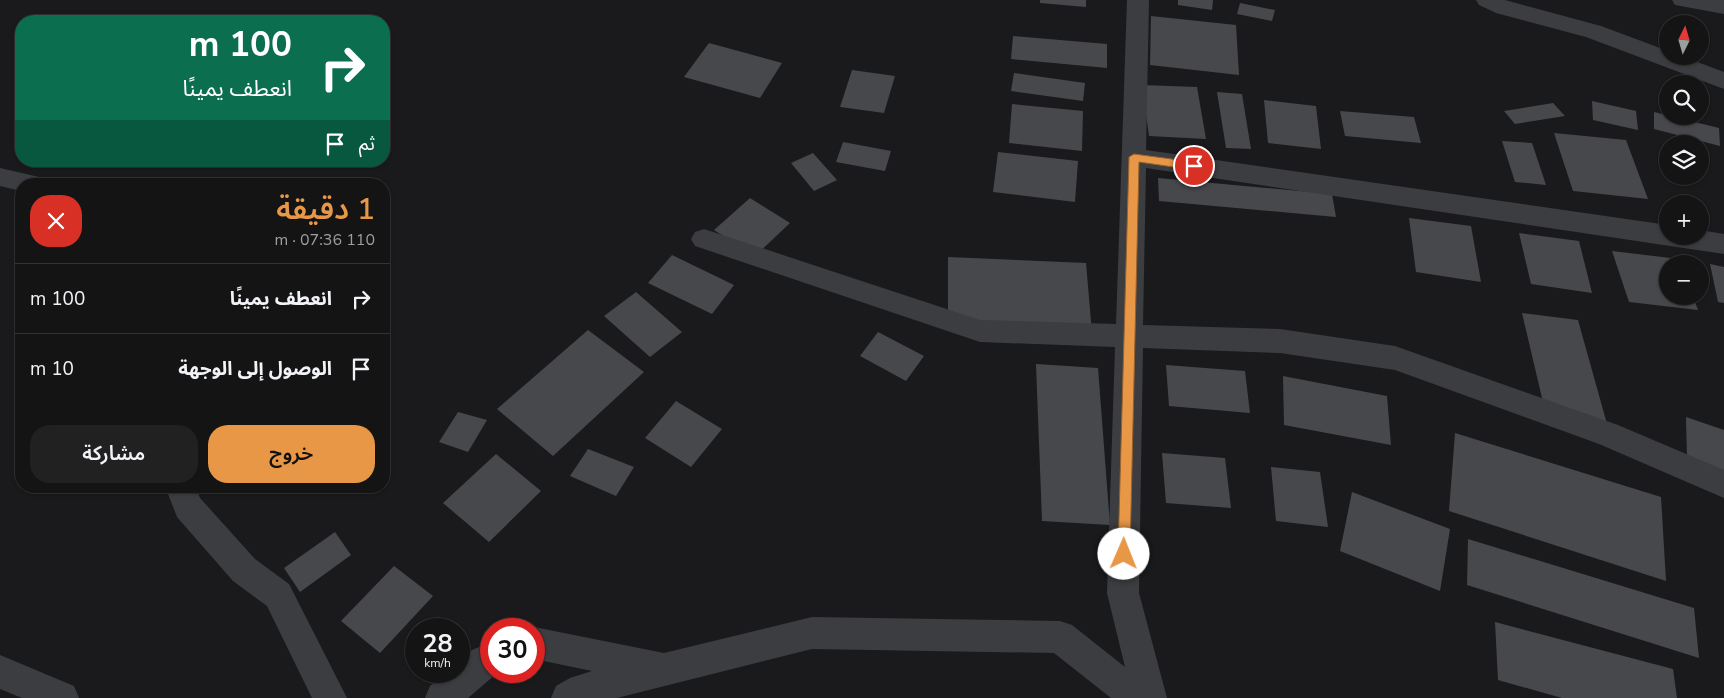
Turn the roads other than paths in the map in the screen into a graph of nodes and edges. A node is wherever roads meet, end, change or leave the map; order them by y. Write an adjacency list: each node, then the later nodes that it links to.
1 (1138, 0): 6 (street)
2 (1487, 0): 5 (street)
3 (1683, 0): 4 (street)
4 (1724, 8)
5 (1724, 81)
6 (1134, 157): 9 (street); 13 (street)
7 (0, 177): 8 (street)
8 (15, 180)
9 (1659, 234)
10 (704, 239): 13 (street)
11 (1709, 242): 12 (street)
12 (1724, 244)
13 (1130, 337): 14 (street); 25 (street)
14 (1724, 484)
15 (183, 493): 21 (street)
16 (545, 645): 18 (street)
17 (480, 665): 22 (street)
18 (666, 669): 23 (street); 24 (street)
19 (0, 672): 20 (street)
20 (62, 698)
21 (330, 698)
22 (442, 698)
23 (568, 698)
24 (1133, 698)
25 (1150, 698)

